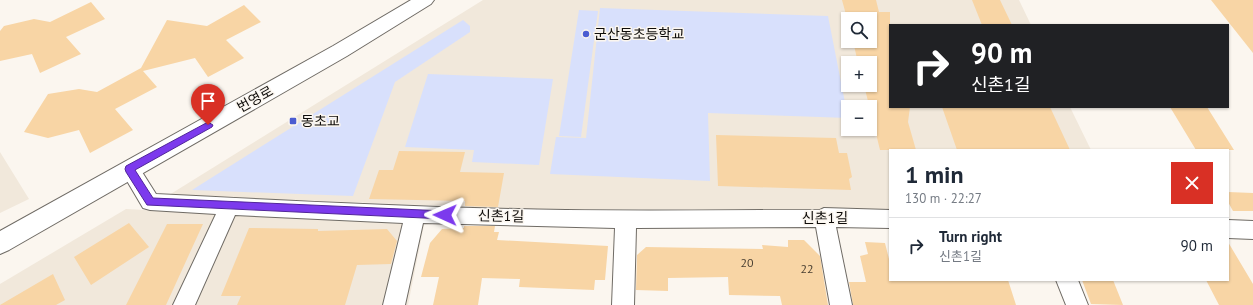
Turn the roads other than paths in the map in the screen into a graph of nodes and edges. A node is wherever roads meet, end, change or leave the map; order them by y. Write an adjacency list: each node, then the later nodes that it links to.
1 (425, 0): 2 (main road, 번영로)
2 (130, 169): 3 (street, 신촌1길); 10 (main road, 번영로)
3 (229, 207): 4 (street, 신촌1길); 12 (street)
4 (415, 214): 6 (street, 신촌1길); 13 (street)
5 (824, 218): 6 (street, 신촌1길); 7 (street, 신촌1길); 15 (street)
6 (626, 219): 14 (street)
7 (889, 219)
8 (1229, 229): 9 (street)
9 (1253, 230)
10 (0, 243)
11 (1067, 281): 16 (street)
12 (184, 305)
13 (394, 305)
14 (623, 305)
15 (841, 305)
16 (1077, 305)

